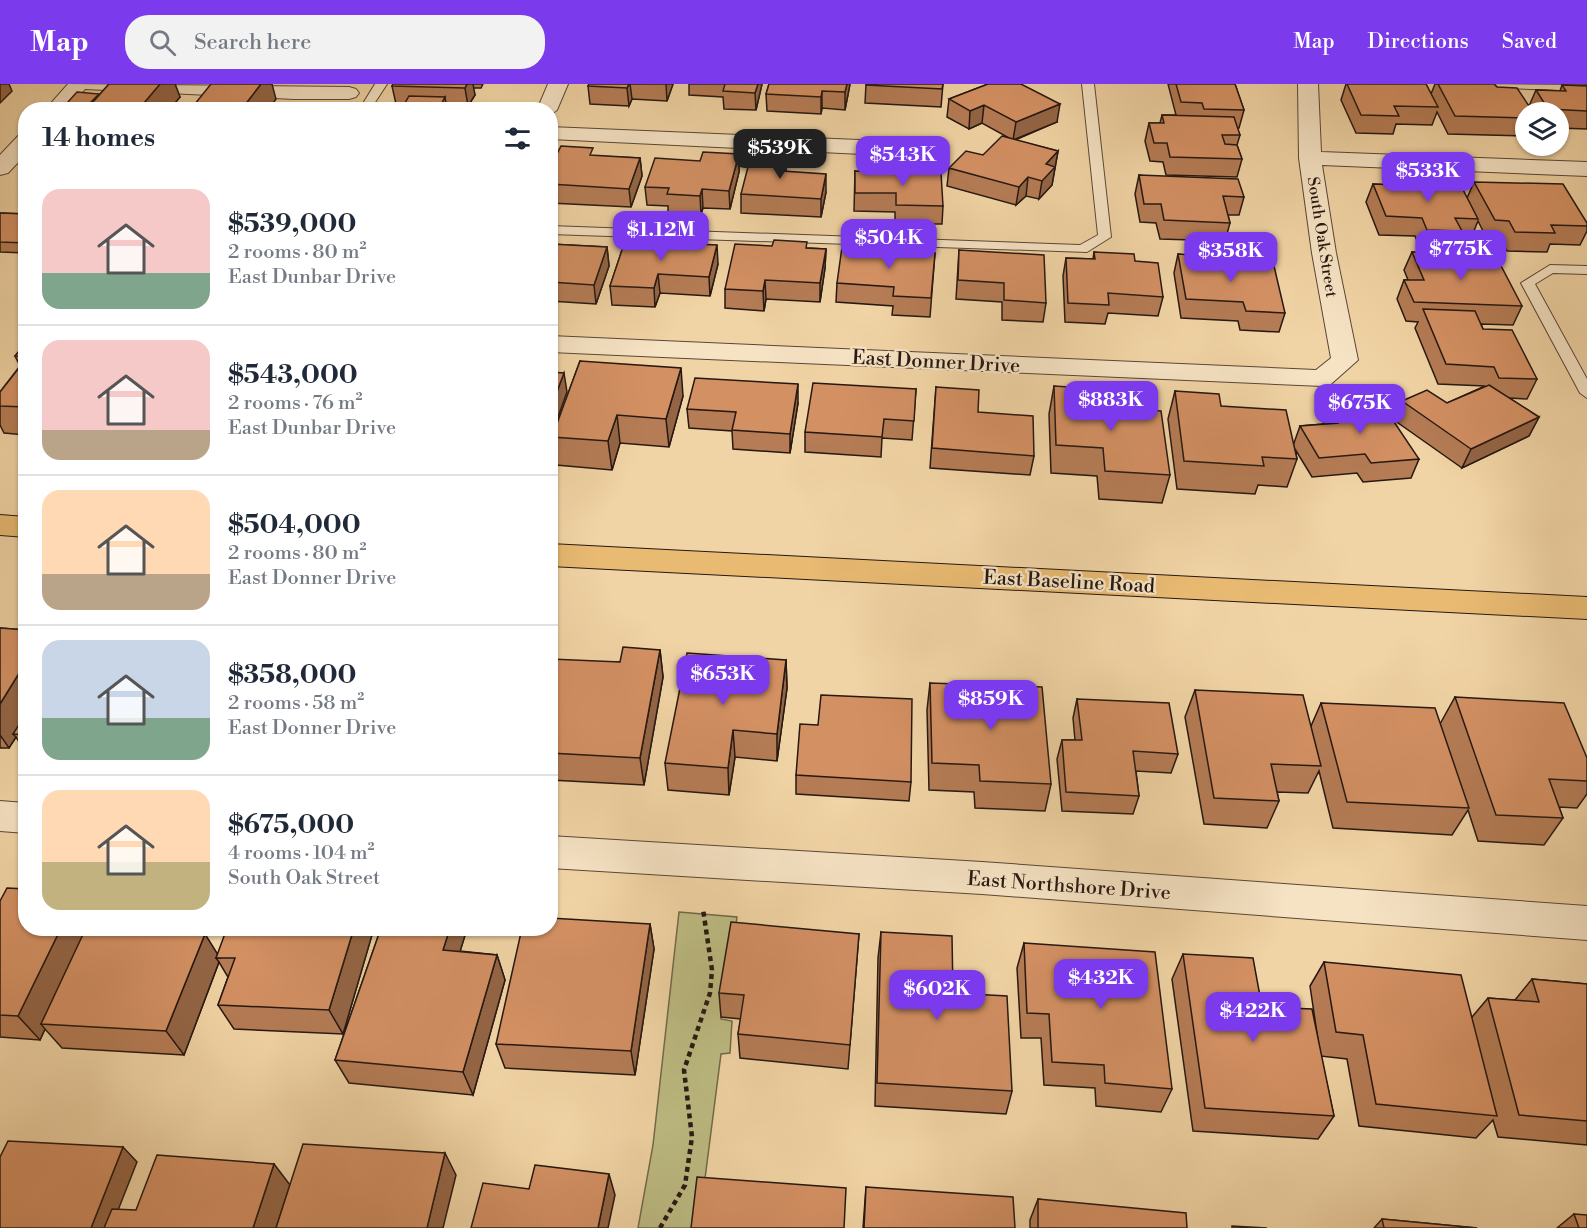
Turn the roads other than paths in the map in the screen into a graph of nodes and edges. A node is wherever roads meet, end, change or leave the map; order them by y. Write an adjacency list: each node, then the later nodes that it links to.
1 (79, 84): 10 (street)
2 (89, 84): 9 (street)
3 (381, 84): 11 (lane)
4 (558, 84): 12 (street)
5 (1088, 84): 19 (lane)
6 (1308, 84): 16 (street, South Oak Street)
7 (1476, 84): 8 (lane)
8 (1587, 88)
9 (347, 95)
10 (62, 102)
11 (369, 102)
12 (550, 102)
13 (558, 133): 14 (street)
14 (885, 148)
15 (18, 149): 17 (street)
16 (1310, 158): 18 (street); 22 (street, South Oak Street)
17 (0, 168)
18 (1587, 169)
19 (558, 230)
20 (1587, 270): 23 (lane)
21 (558, 344): 22 (street, East Donner Drive)
22 (1322, 378)
23 (1587, 393)
24 (0, 525): 25 (main road)
25 (18, 526)
26 (558, 555): 27 (main road, East Baseline Road)
27 (1587, 608)
28 (0, 816): 29 (street)
29 (18, 817)
30 (558, 852): 31 (street, East Northshore Drive)
31 (1587, 923)

